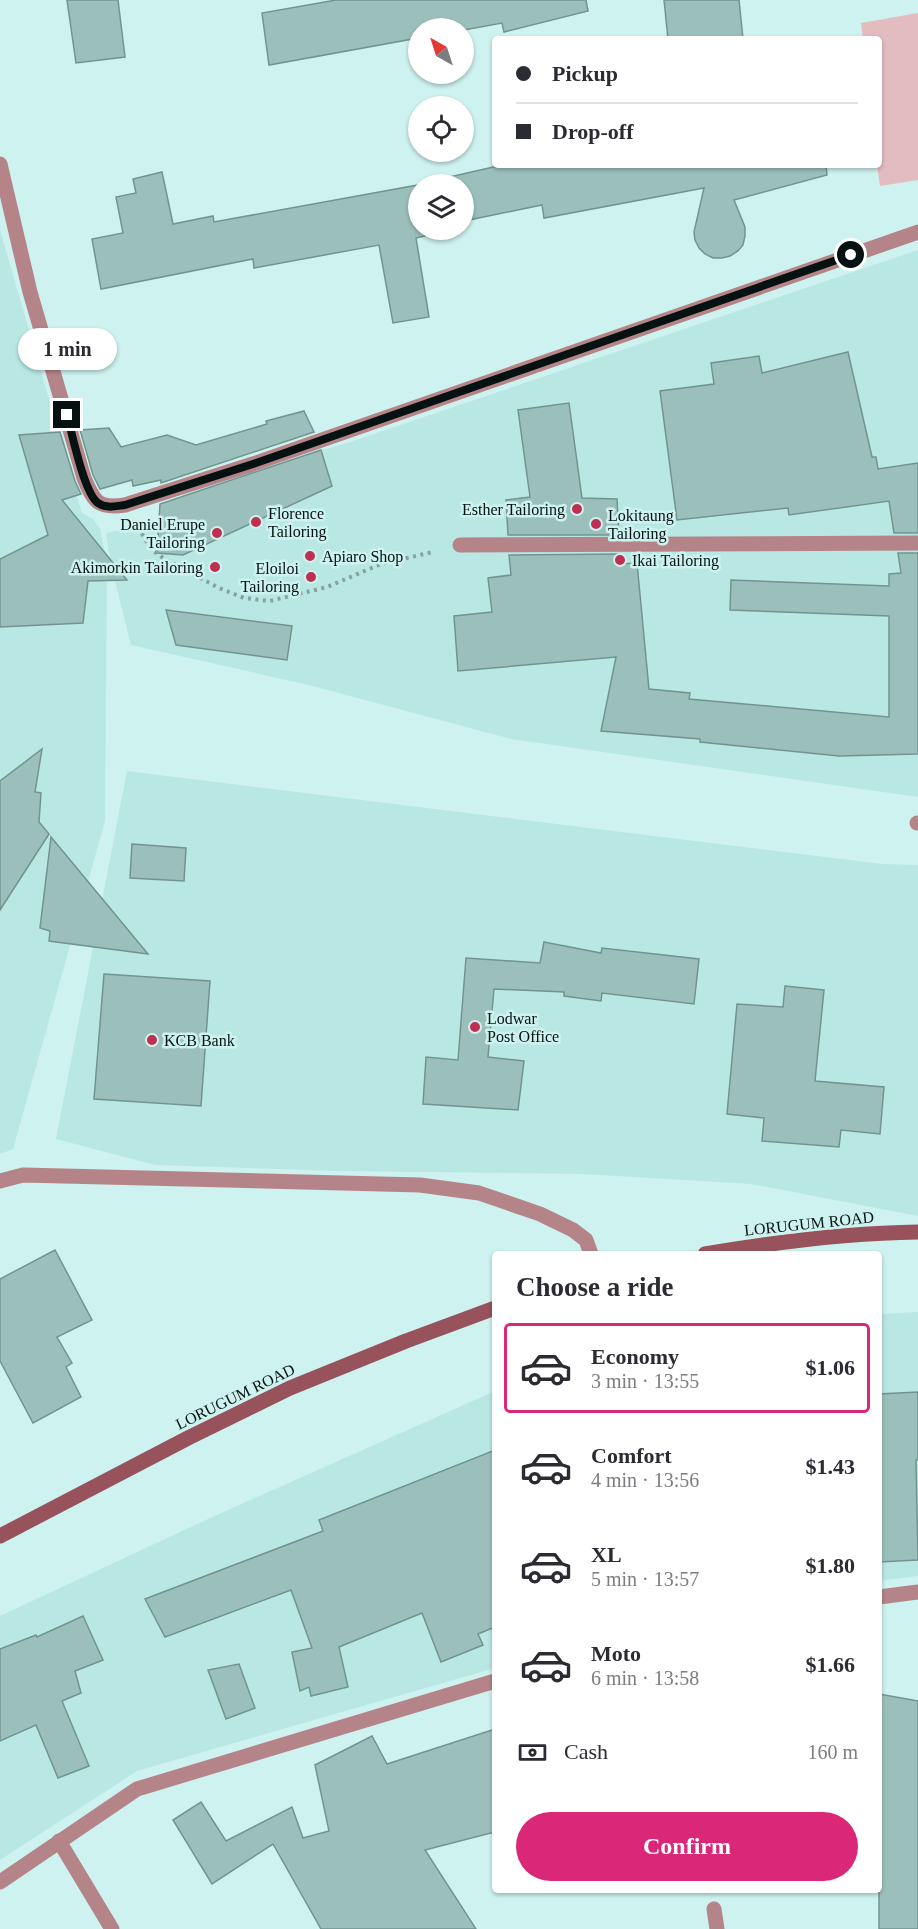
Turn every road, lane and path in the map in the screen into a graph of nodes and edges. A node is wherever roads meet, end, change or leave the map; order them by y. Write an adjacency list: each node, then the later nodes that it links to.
1 (0, 164): 3 (street)
2 (918, 232): 3 (street)
3 (125, 505): 5 (path)
4 (918, 543): 5 (street)
5 (460, 545)
6 (0, 1181): 8 (street)
7 (918, 1232): 9 (main road, LORUGUM ROAD)
8 (590, 1251)
9 (723, 1251)
10 (492, 1309): 11 (main road, LORUGUM ROAD)
11 (0, 1536)
12 (918, 1592): 13 (street)
13 (882, 1597)
14 (492, 1682): 15 (street)
15 (59, 1841): 16 (street); 18 (street)
16 (0, 1882)
17 (714, 1909): 19 (street)
18 (112, 1929)
19 (717, 1929)

